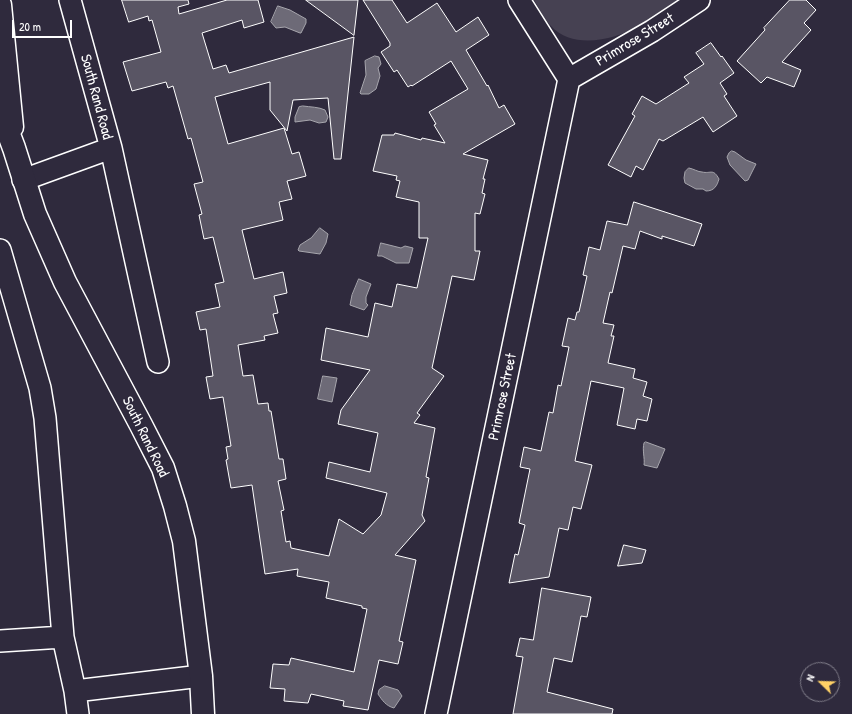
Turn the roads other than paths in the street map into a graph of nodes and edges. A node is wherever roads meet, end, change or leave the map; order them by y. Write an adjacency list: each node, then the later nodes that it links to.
1 (70, 0): 8 (street, South Rand Road)
2 (519, 0): 5 (street)
3 (699, 0): 5 (street, Primrose Street)
4 (0, 5): 7 (main road, South Rand Road)
5 (569, 79): 19 (street, Primrose Street)
6 (0, 111): 7 (main road, South Rand Road)
7 (14, 148): 9 (main road, South Rand Road)
8 (111, 148): 9 (street, South Rand Road); 12 (street, South Rand Road)
9 (23, 180): 15 (main road, South Rand Road)
10 (0, 250): 11 (street)
11 (6, 292): 13 (street)
12 (158, 362)
13 (63, 637): 14 (street); 16 (street)
14 (0, 641)
15 (201, 676): 16 (street); 18 (main road, South Rand Road)
16 (75, 691): 17 (street)
17 (78, 714)
18 (203, 714)
19 (436, 714)

